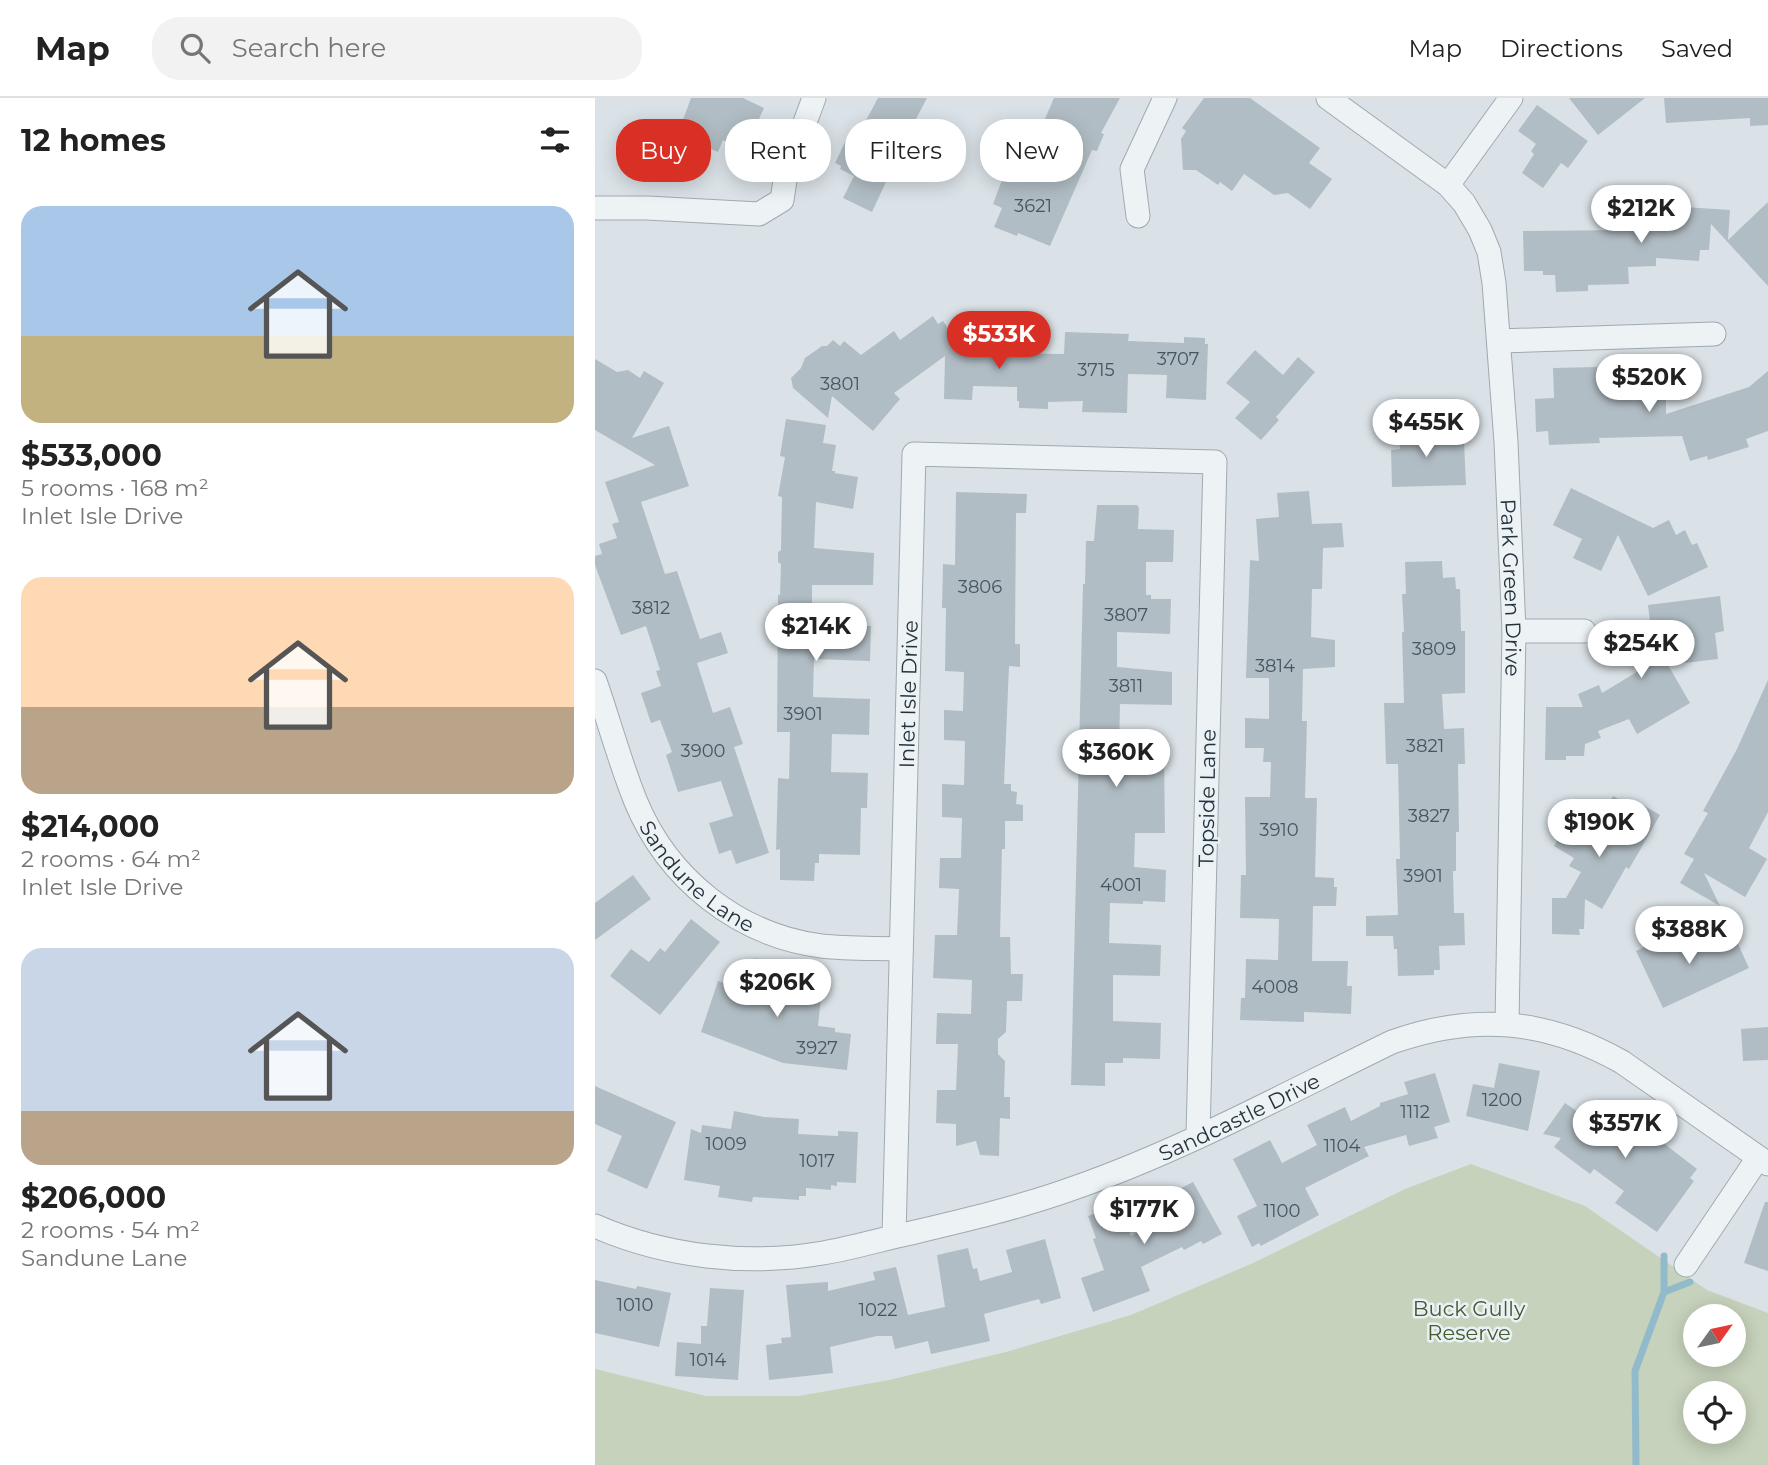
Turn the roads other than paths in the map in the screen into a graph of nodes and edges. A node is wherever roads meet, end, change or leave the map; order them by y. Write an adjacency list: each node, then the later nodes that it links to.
1 (814, 98): 6 (street)
2 (1165, 98): 7 (street)
3 (1328, 98): 5 (street, Park Green Drive)
4 (1511, 98): 5 (street)
5 (1448, 185): 9 (street, Park Green Drive)
6 (595, 208)
7 (1138, 216)
8 (1714, 334): 9 (street)
9 (1499, 341): 11 (street, Park Green Drive)
10 (1215, 462): 14 (street, Inlet Isle Drive); 16 (street, Topside Lane)
11 (1514, 631): 12 (street); 15 (street, Park Green Drive)
12 (1584, 631)
13 (595, 681): 14 (street, Sandune Lane)
14 (901, 949): 19 (street, Inlet Isle Drive)
15 (1507, 1024): 16 (street, Sandcastle Drive); 17 (street, Sandcastle Drive)
16 (1198, 1135): 19 (street, Sandcastle Drive)
17 (1763, 1161): 20 (street)
18 (595, 1226): 19 (street, Sandcastle Drive)
19 (894, 1236)
20 (1686, 1265)

